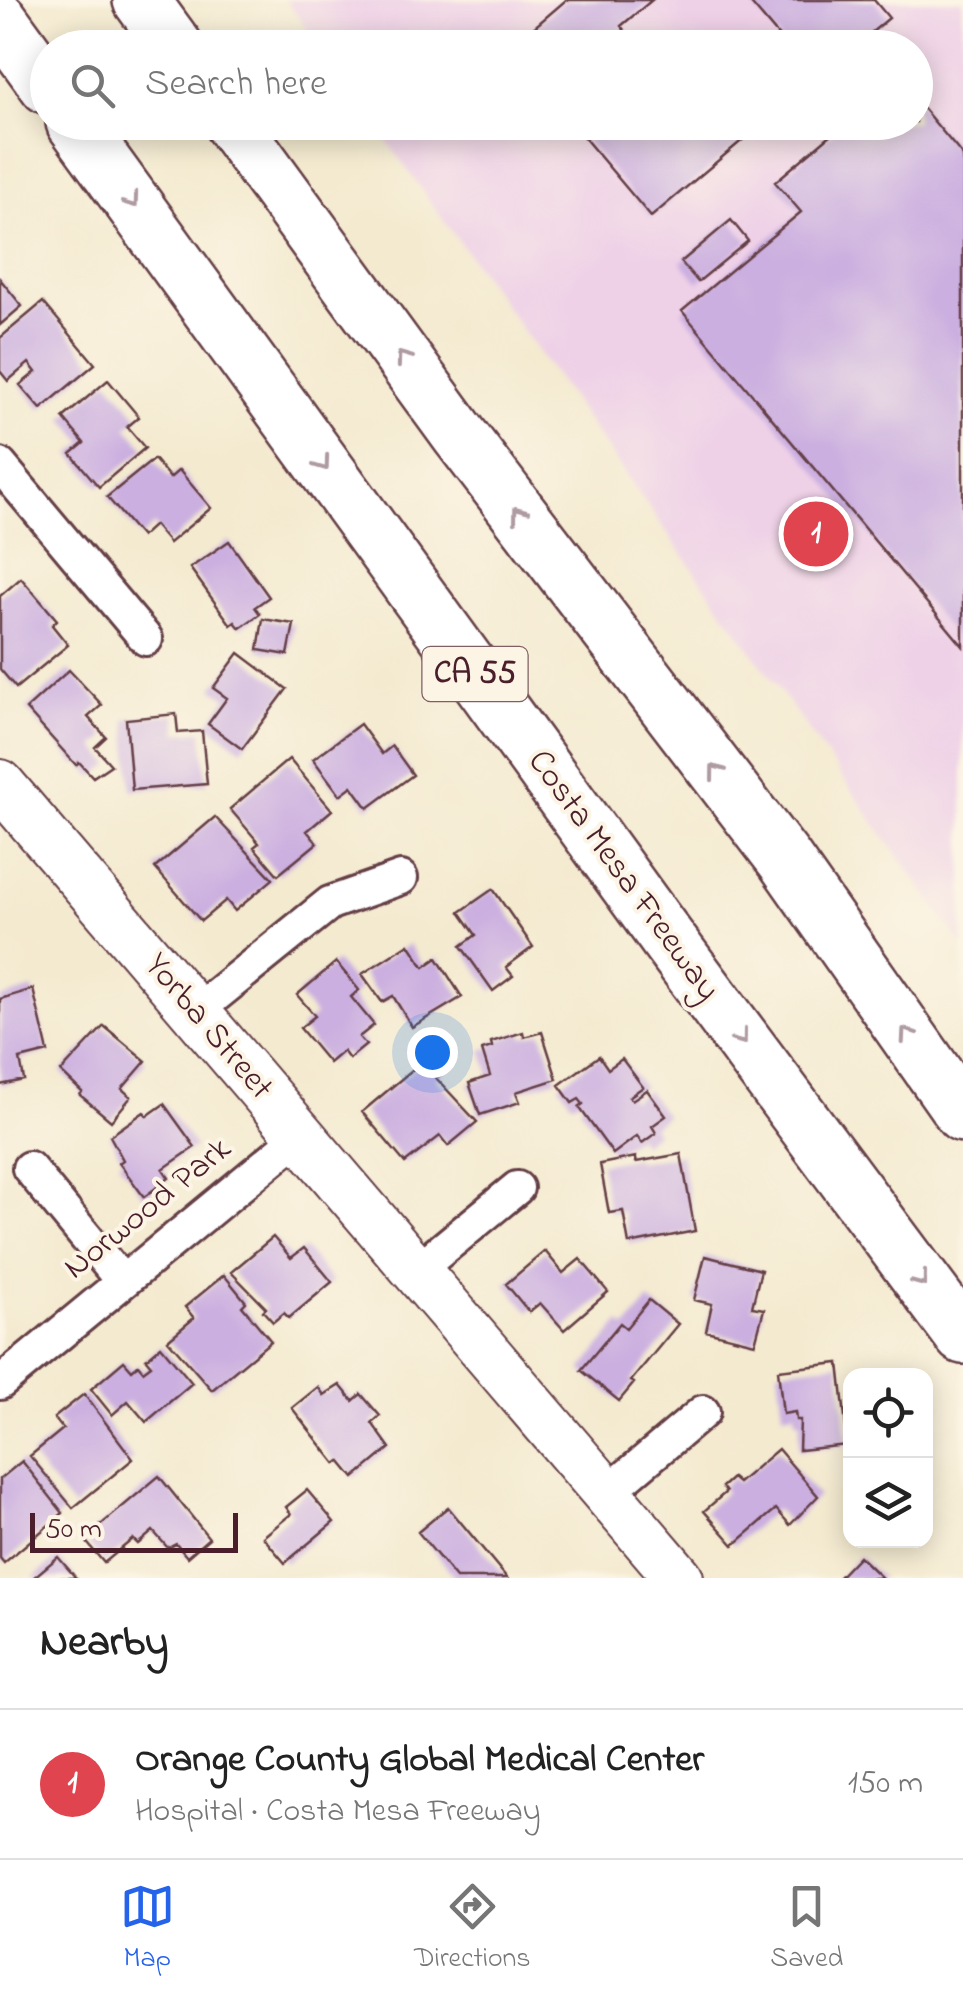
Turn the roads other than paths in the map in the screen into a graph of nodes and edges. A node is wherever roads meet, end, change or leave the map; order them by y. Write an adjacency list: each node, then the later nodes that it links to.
1 (141, 0): 3 (highway)
2 (0, 20): 4 (highway)
3 (171, 30)
4 (30, 61)
5 (87, 140): 18 (highway, Costa Mesa Freeway / CA 55, one-way to 18)
6 (244, 140): 12 (highway, one-way to 6)
7 (0, 465): 8 (street)
8 (146, 639)
9 (0, 784): 11 (main road, Yorba Street)
10 (400, 878): 11 (street)
11 (195, 1012): 13 (main road, Yorba Street)
12 (963, 1114)
13 (300, 1136): 16 (main road, Yorba Street); 17 (street, Norwood Park)
14 (29, 1168): 17 (street)
15 (517, 1188): 16 (street)
16 (416, 1271): 21 (main road, Yorba Street)
17 (122, 1281): 19 (street, Norwood Park)
18 (963, 1336)
19 (0, 1383)
20 (703, 1412): 21 (street)
21 (607, 1492): 22 (main road, Yorba Street)
22 (679, 1578)

